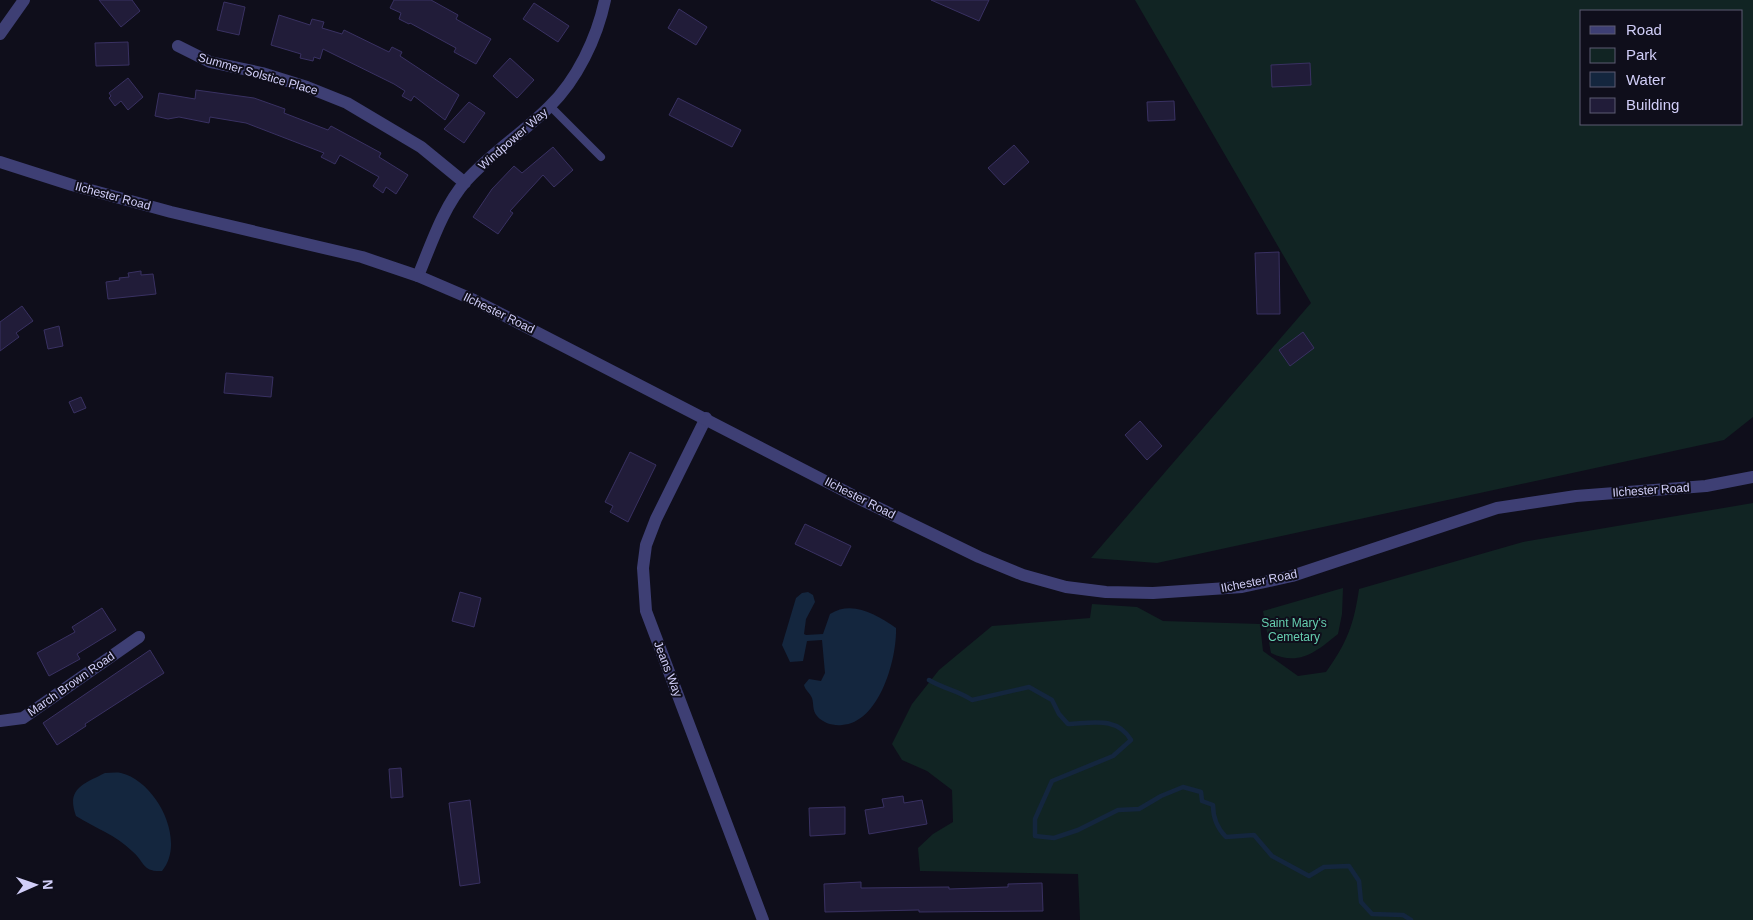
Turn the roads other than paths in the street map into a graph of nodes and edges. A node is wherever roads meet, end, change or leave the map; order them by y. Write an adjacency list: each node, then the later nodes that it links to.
1 (24, 0): 3 (street)
2 (605, 0): 5 (street, Windpower Way)
3 (0, 34)
4 (178, 46): 8 (street, Summer Solstice Place)
5 (550, 106): 6 (lane); 8 (street, Windpower Way)
6 (601, 157)
7 (0, 162): 9 (street, Ilchester Road)
8 (465, 183): 9 (street, Windpower Way)
9 (418, 276): 10 (street, Ilchester Road)
10 (706, 418): 11 (street, Ilchester Road); 14 (street, Jeans Way)
11 (1753, 477)
12 (139, 637): 13 (street, March Brown Road)
13 (0, 721)
14 (763, 920)

